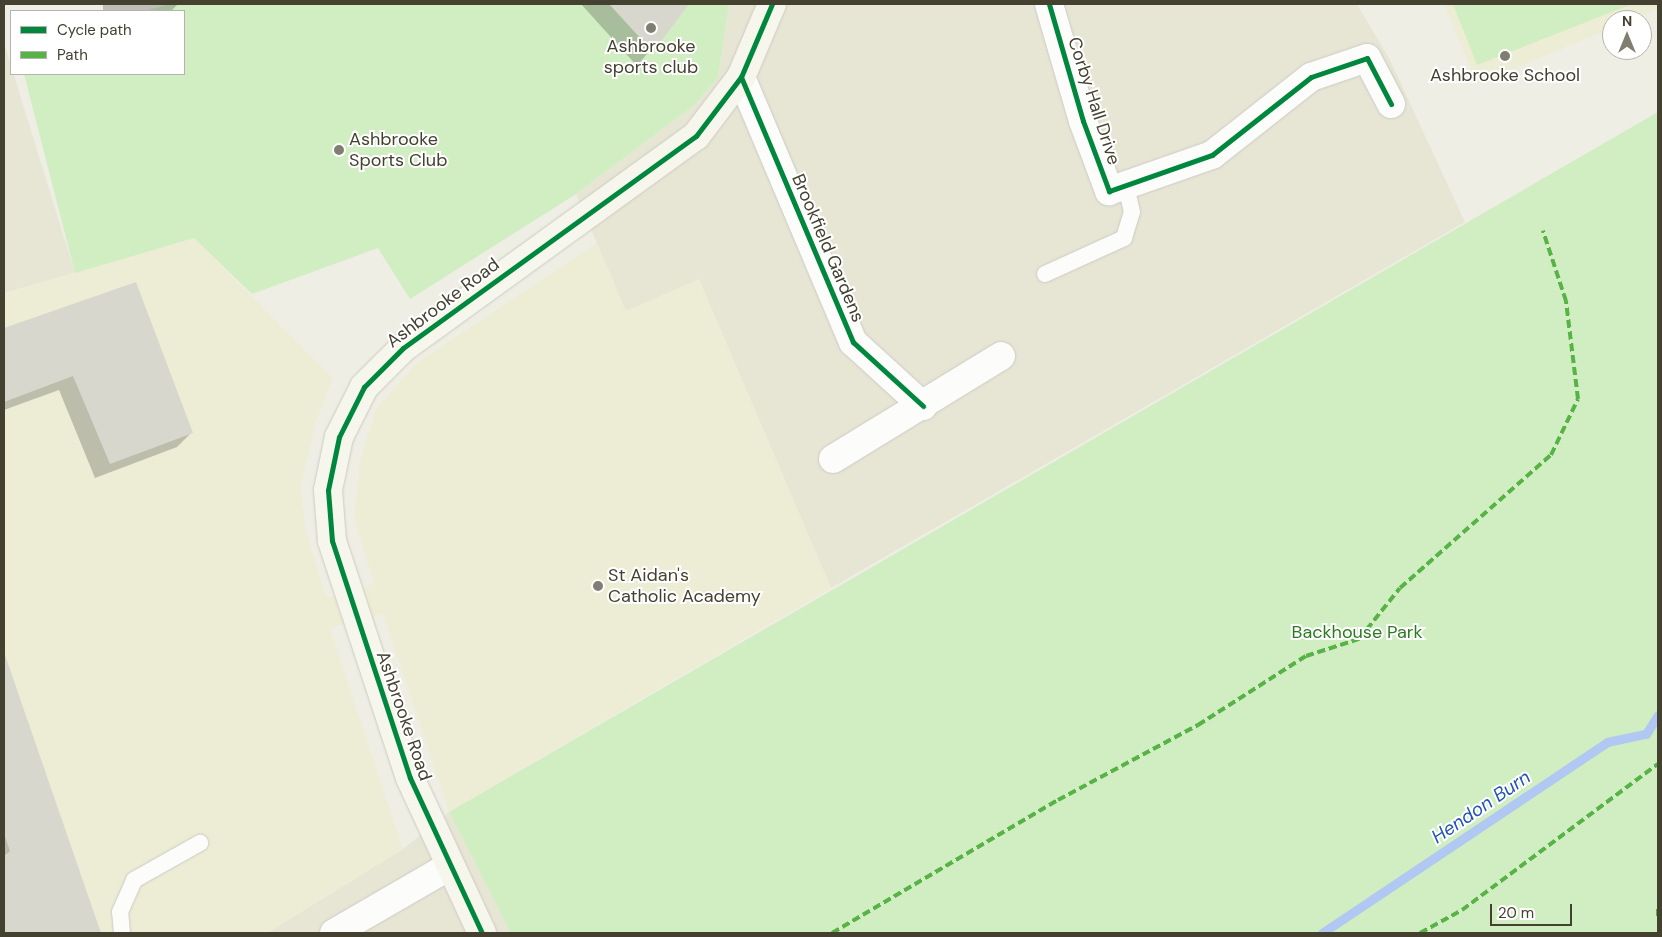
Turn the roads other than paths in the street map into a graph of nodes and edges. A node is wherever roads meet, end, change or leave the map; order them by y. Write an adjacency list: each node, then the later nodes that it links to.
1 (772, 4): 3 (street, Ashbrooke Road)
2 (1049, 4): 5 (street, Corby Hall Drive)
3 (741, 77): 8 (street, Brookfield Gardens); 11 (street, Ashbrooke Road)
4 (1391, 104): 5 (street, Corby Hall Drive)
5 (1126, 186): 6 (lane)
6 (1046, 274)
7 (1000, 356): 8 (street)
8 (923, 406): 9 (street)
9 (833, 459)
10 (200, 843): 12 (lane)
11 (448, 867): 13 (street); 14 (street, Ashbrooke Road)
12 (122, 933)
13 (334, 933)
14 (482, 933)

